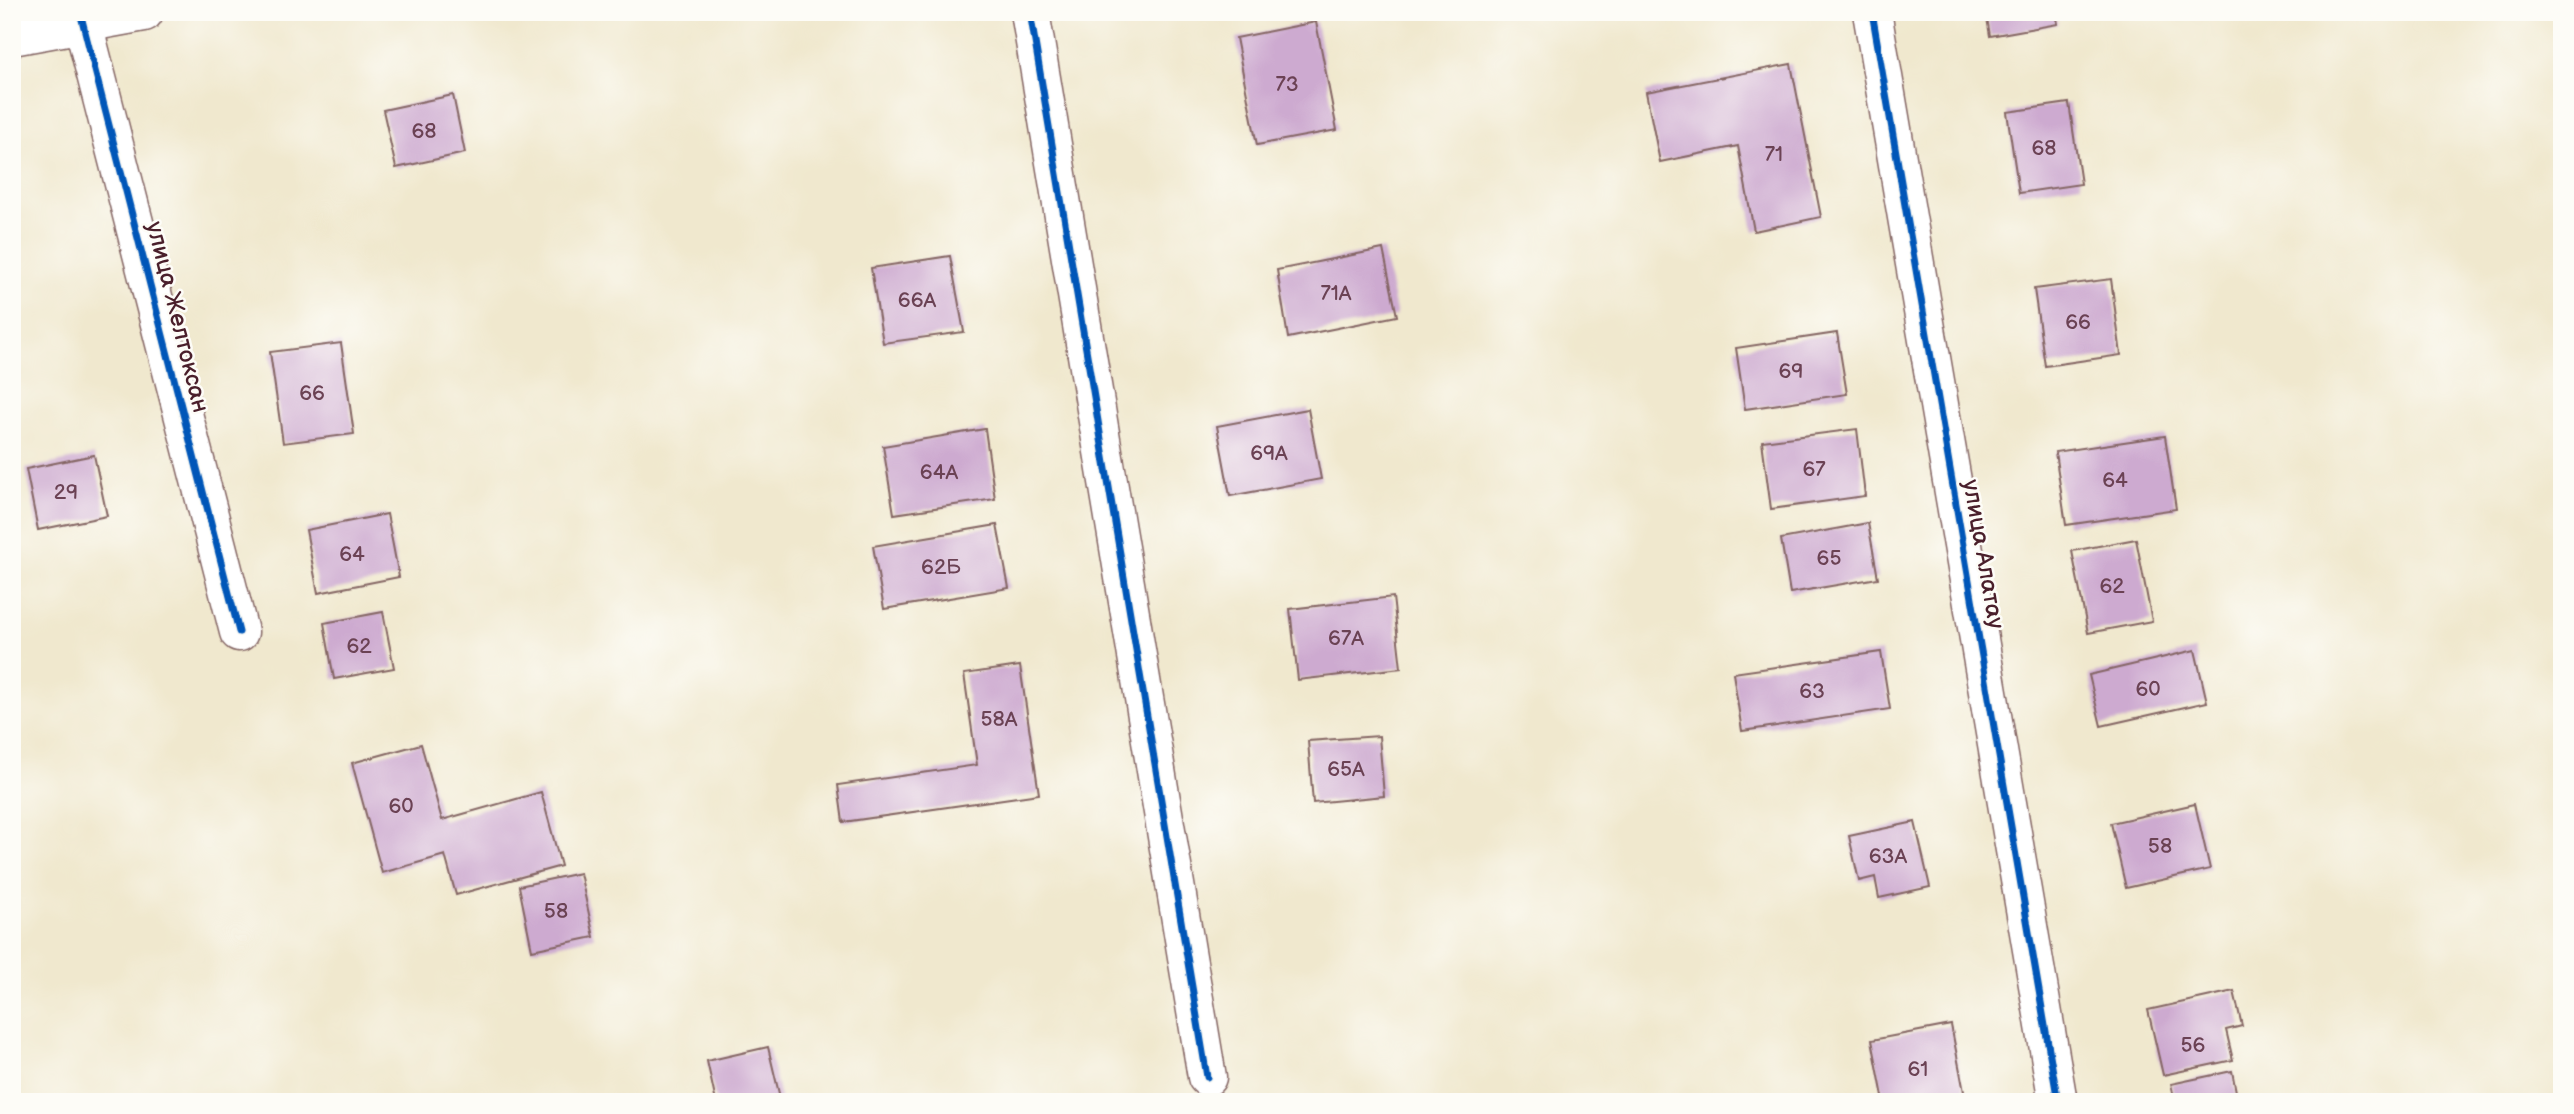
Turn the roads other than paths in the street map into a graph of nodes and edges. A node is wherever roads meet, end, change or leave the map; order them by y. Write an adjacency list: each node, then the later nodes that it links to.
1 (144, 12): 4 (street)
2 (1030, 12): 7 (street)
3 (1872, 12): 8 (street, улица Алатау)
4 (81, 18): 5 (street); 6 (street, улица Желтоксан)
5 (12, 36)
6 (239, 632)
7 (1207, 1077)
8 (2058, 1102)

